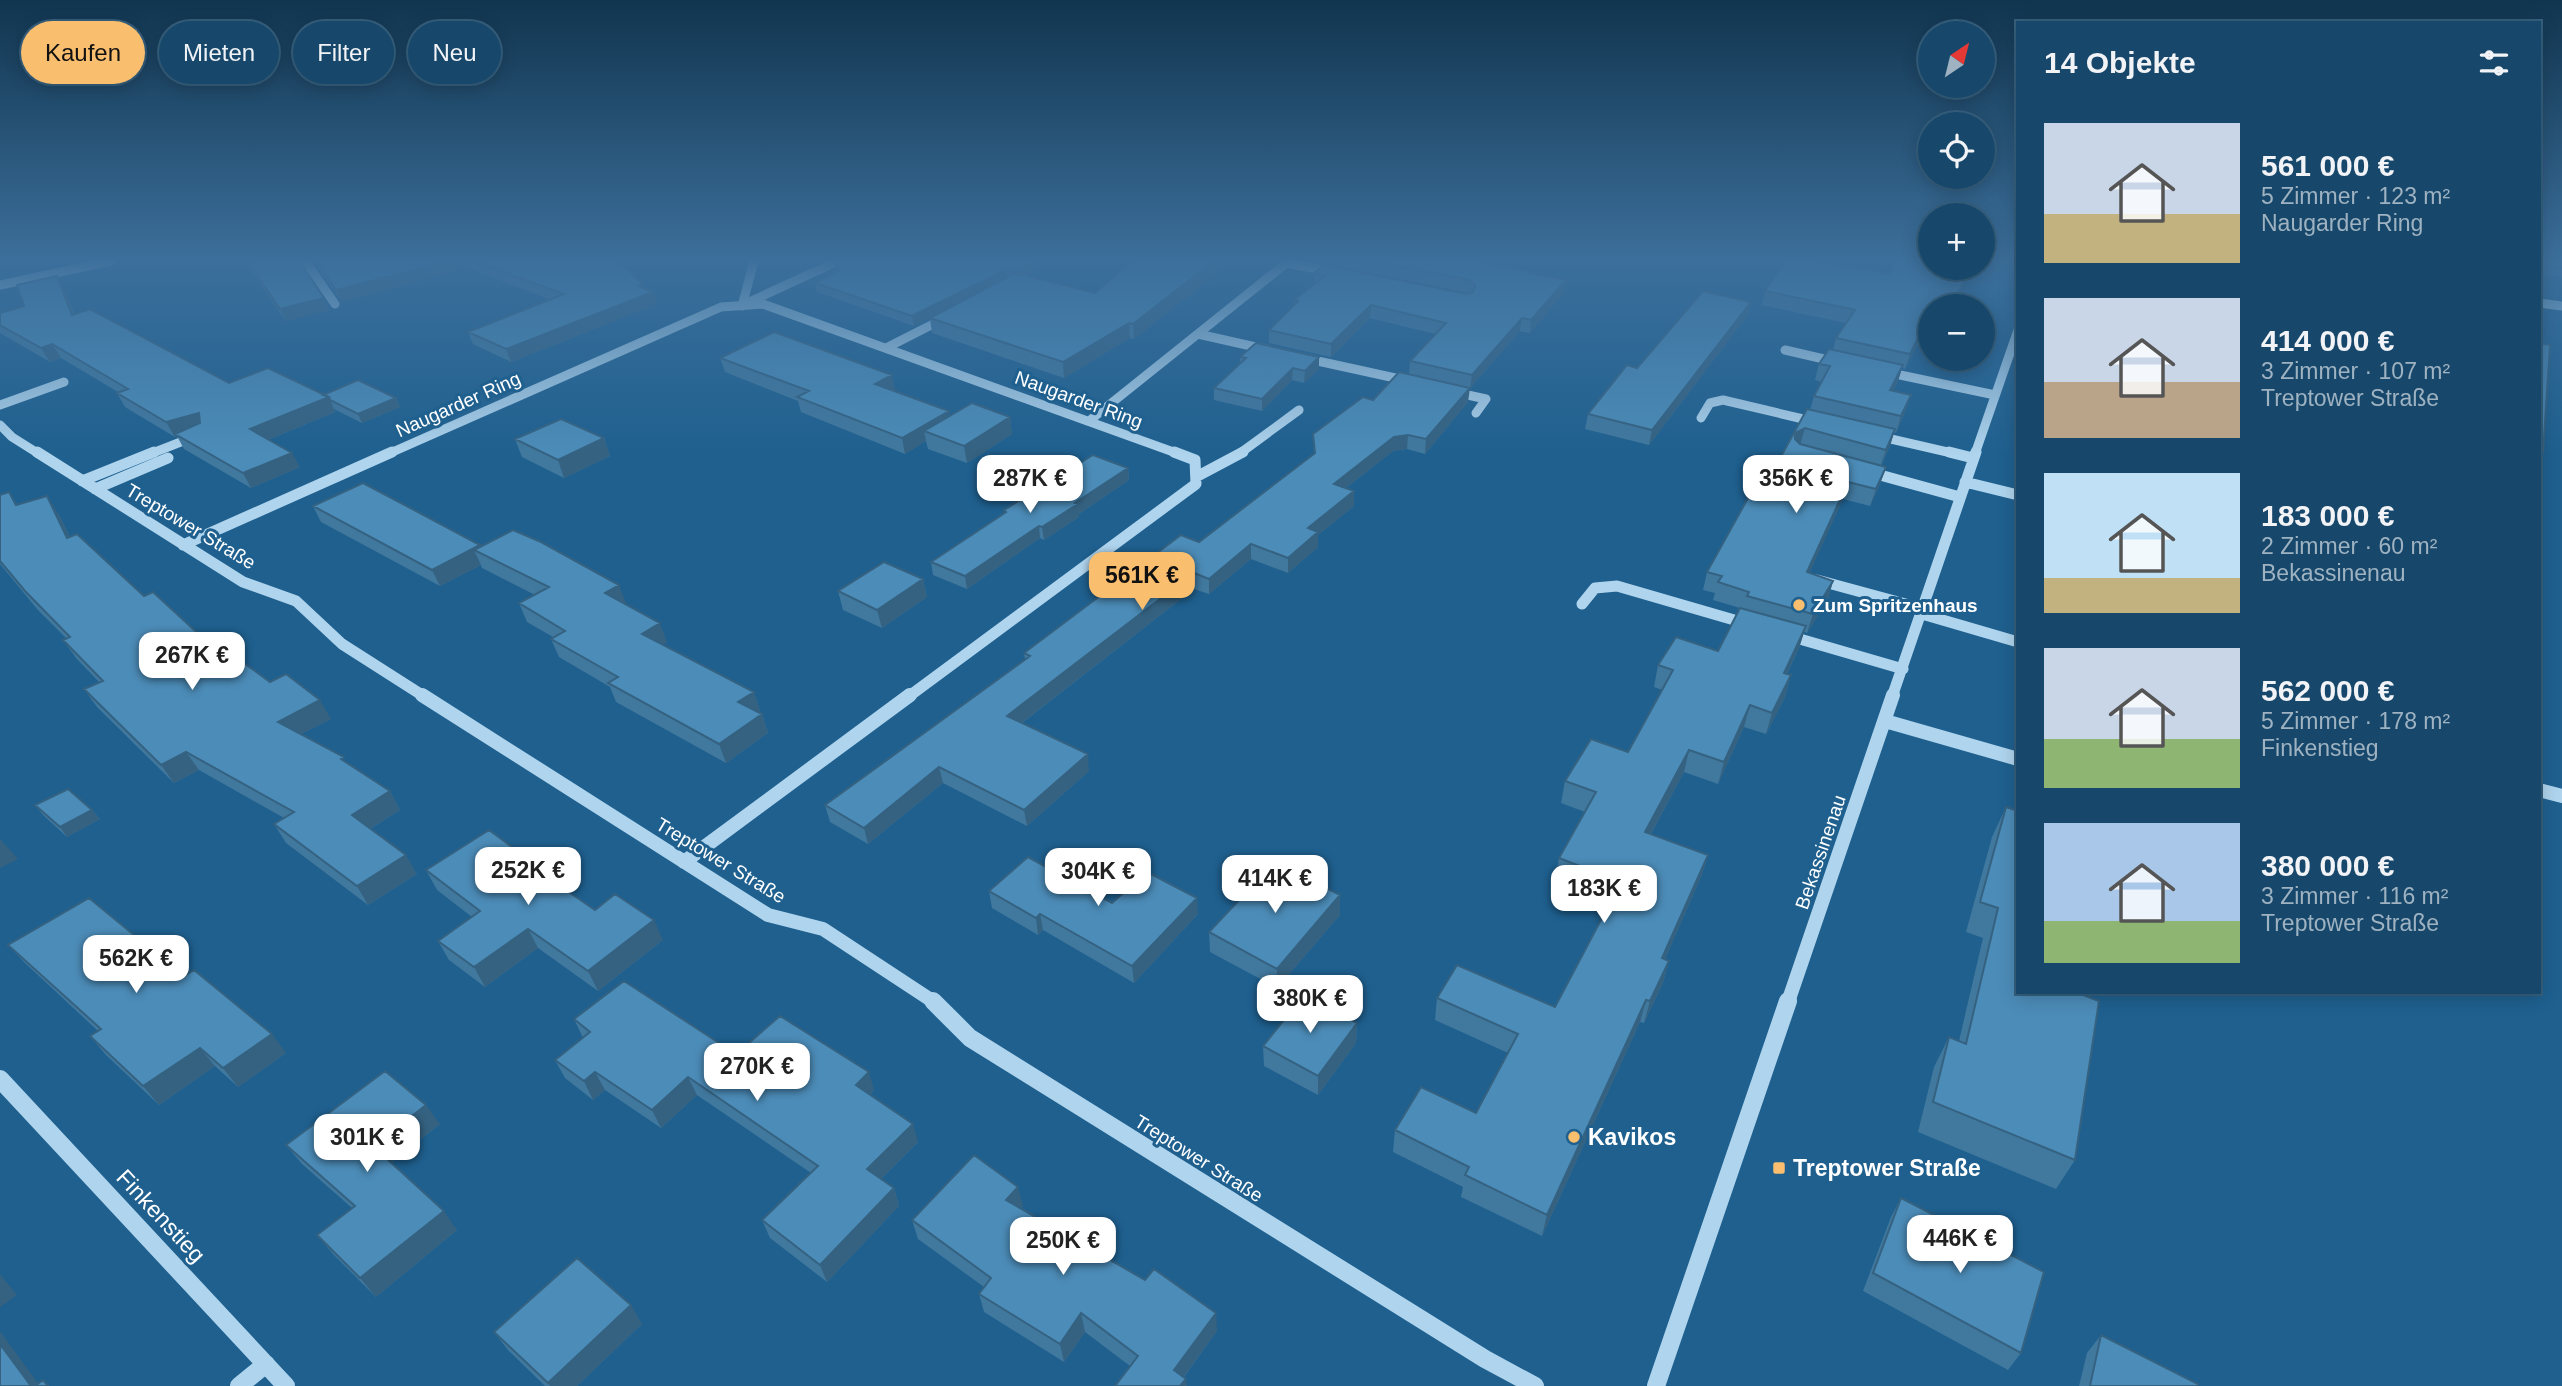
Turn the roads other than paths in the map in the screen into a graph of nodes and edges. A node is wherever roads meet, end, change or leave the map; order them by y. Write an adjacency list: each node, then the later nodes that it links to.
1 (679, 326): 34 (street, Naugarder Ring)
2 (824, 326): 7 (street, Naugarder Ring)
3 (931, 326): 7 (street)
4 (1208, 326): 5 (street)
5 (1198, 334): 9 (street); 21 (street)
6 (2016, 336): 16 (street, Bekassinenau)
7 (886, 348): 21 (street, Naugarder Ring)
8 (1785, 350): 11 (street)
9 (1277, 352)
10 (1290, 355): 14 (street)
11 (1850, 365)
12 (1876, 370): 16 (street)
13 (64, 382): 17 (street)
14 (1419, 384)
15 (1446, 390): 19 (street)
16 (1995, 395): 27 (street, Bekassinenau)
17 (0, 405)
18 (1299, 410): 29 (street)
19 (1476, 413)
20 (1701, 418): 23 (street)
21 (1089, 421): 29 (street, Naugarder Ring)
22 (0, 425): 31 (street, Treptower Straße)
23 (1831, 425)
24 (203, 433): 31 (street)
25 (1872, 435): 27 (street)
26 (168, 458): 31 (street)
27 (1973, 458): 30 (street, Bekassinenau)
28 (1862, 470): 33 (street)
29 (1196, 477): 46 (street)
30 (1965, 482): 32 (street); 33 (street, Bekassinenau)
31 (89, 485): 34 (street, Treptower Straße)
32 (2016, 495)
33 (1960, 497): 37 (street, Bekassinenau)
34 (183, 545): 46 (street, Treptower Straße)
35 (1817, 580): 37 (street)
36 (1582, 604): 38 (street)
37 (1923, 612): 40 (street); 41 (street, Bekassinenau)
38 (1758, 626)
39 (1770, 630): 41 (street)
40 (2016, 641)
41 (1903, 669): 42 (street, Bekassinenau)
42 (1885, 720): 43 (street); 52 (street, Bekassinenau)
43 (2016, 758)
44 (2541, 791): 45 (street)
45 (2562, 796)
46 (684, 862): 51 (street, Treptower Straße)
47 (0, 1079): 48 (street, Finkenstieg)
48 (266, 1364): 49 (street); 50 (street, Finkenstieg)
49 (239, 1386)
50 (286, 1386)
51 (1535, 1386)
52 (1656, 1386)

